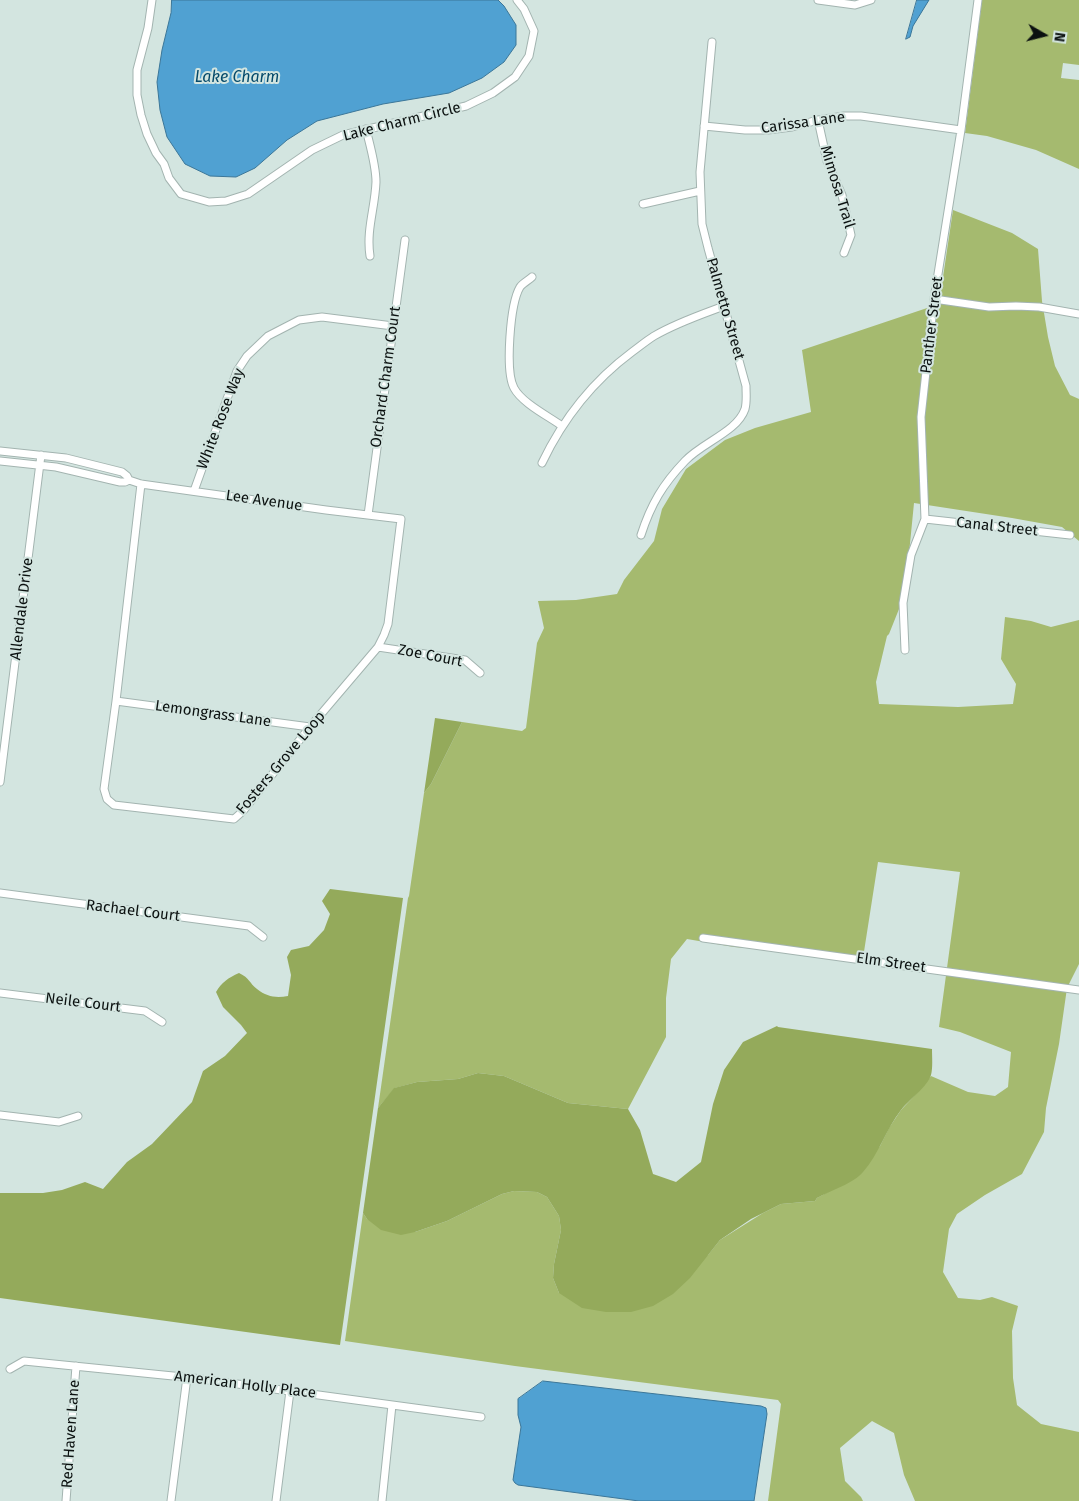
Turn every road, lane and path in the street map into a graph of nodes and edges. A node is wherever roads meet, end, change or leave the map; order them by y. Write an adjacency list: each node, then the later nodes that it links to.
1 (152, 0): 9 (street, Lake Charm Circle)
2 (517, 0): 9 (street, Lake Charm Circle)
3 (818, 0): 4 (street)
4 (871, 0)
5 (978, 0): 10 (street, Panther Street)
6 (712, 42): 8 (street, Palmetto Street)
7 (818, 120): 8 (street, Carissa Lane); 10 (street, Carissa Lane); 14 (street, Mimosa Trail)
8 (704, 126): 11 (street, Palmetto Street)
9 (366, 129): 15 (street)
10 (961, 130): 17 (street, Panther Street)
11 (700, 191): 12 (street); 18 (street, Palmetto Street)
12 (643, 204)
13 (405, 240): 20 (street, Orchard Charm Court)
14 (844, 252)
15 (370, 256)
16 (532, 277): 21 (street)
17 (934, 299): 19 (street); 32 (street, Panther Street)
18 (724, 306): 21 (street); 33 (street, Palmetto Street)
19 (1079, 314)
20 (394, 326): 29 (street, White Rose Way); 30 (street, Orchard Charm Court)
21 (562, 426): 25 (street)
22 (0, 451): 23 (street, Lee Avenue)
23 (41, 455): 26 (street, Allendale Drive); 27 (street, Lee Avenue)
24 (0, 461): 26 (street, Lee Avenue)
25 (542, 463)
26 (40, 466): 27 (street, Lee Avenue); 40 (street, Allendale Drive)
27 (128, 480): 28 (street, Lee Avenue)
28 (142, 484): 29 (street, Lee Avenue); 38 (street, Fosters Grove Loop)
29 (194, 491): 30 (street, Lee Avenue)
30 (368, 515): 31 (street, Lee Avenue)
31 (400, 519): 35 (street, Fosters Grove Loop)
32 (925, 519): 34 (street, Canal Street); 36 (street, Panther Street)
33 (641, 535)
34 (1070, 535)
35 (378, 646): 37 (street, Zoe Court); 39 (street, Fosters Grove Loop)
36 (905, 650)
37 (480, 673)
38 (116, 701): 39 (street, Lemongrass Lane); 39 (street, Fosters Grove Loop)
39 (310, 727)
40 (0, 782)
41 (0, 894): 42 (street, Rachael Court)
42 (263, 937)
43 (703, 938): 44 (street, Elm Street)
44 (1079, 990)
45 (0, 993): 46 (street, Neile Court)
46 (162, 1022)
47 (0, 1115): 48 (street)
48 (78, 1116)
49 (76, 1366): 50 (street, American Holly Place); 51 (street, American Holly Place); 55 (street, Red Haven Lane)
50 (10, 1369)
51 (188, 1377): 52 (street, American Holly Place); 56 (street)
52 (290, 1391): 53 (street, American Holly Place); 57 (street)
53 (392, 1405): 54 (street, American Holly Place); 58 (street)
54 (481, 1417)
55 (66, 1501)
56 (171, 1501)
57 (276, 1501)
58 (382, 1501)

